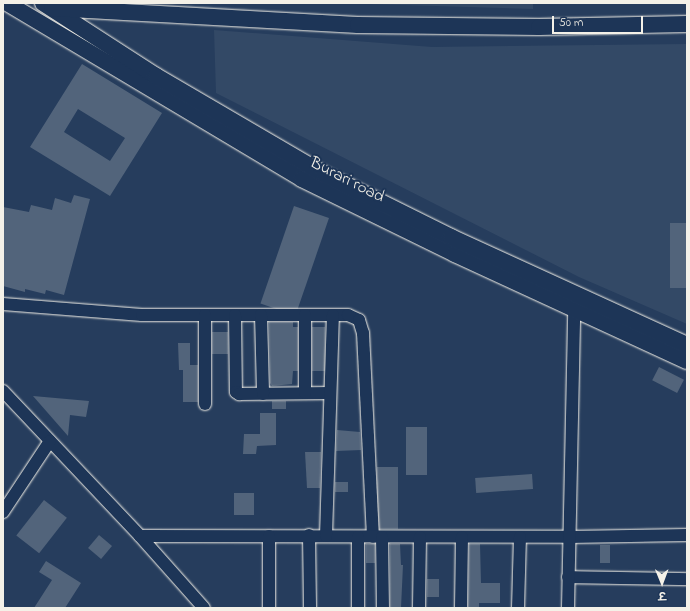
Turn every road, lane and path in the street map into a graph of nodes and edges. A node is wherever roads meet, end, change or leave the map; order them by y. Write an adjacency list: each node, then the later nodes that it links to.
1 (7, 3): 3 (street); 4 (main road, Burari road)
2 (47, 5): 4 (main road); 5 (main road); 6 (main road, Burari road)
3 (3, 10)
4 (34, 19): 8 (main road, Burari road)
5 (687, 24)
6 (580, 294): 8 (street); 14 (main road, Burari road)
7 (3, 304): 9 (street)
8 (574, 310): 15 (main road, Burari road); 33 (street)
9 (205, 315): 10 (street); 20 (street)
10 (235, 315): 11 (street); 18 (street)
11 (261, 315): 12 (street); 18 (street)
12 (305, 315): 13 (street); 16 (street)
13 (333, 315): 17 (street); 29 (street)
14 (687, 345)
15 (687, 361)
16 (305, 393): 17 (street); 18 (street)
17 (330, 393): 27 (street)
18 (263, 394)
19 (5, 398): 21 (street)
20 (205, 404)
21 (50, 441): 22 (street); 25 (street)
22 (3, 512)
23 (309, 535): 26 (street); 27 (street); 38 (street)
24 (687, 535): 33 (street)
25 (140, 536): 26 (street); 36 (street)
26 (268, 536): 37 (street)
27 (326, 536): 28 (street)
28 (358, 537): 29 (street); 39 (street)
29 (378, 537): 30 (street); 40 (street)
30 (420, 537): 31 (street); 41 (street)
31 (462, 537): 32 (street); 42 (street)
32 (520, 537): 33 (street); 43 (street)
33 (569, 537): 34 (street)
34 (568, 577): 35 (street); 44 (street)
35 (687, 579)
36 (204, 608)
37 (269, 608)
38 (310, 608)
39 (358, 608)
40 (383, 608)
41 (419, 608)
42 (461, 608)
43 (518, 608)
44 (568, 608)

